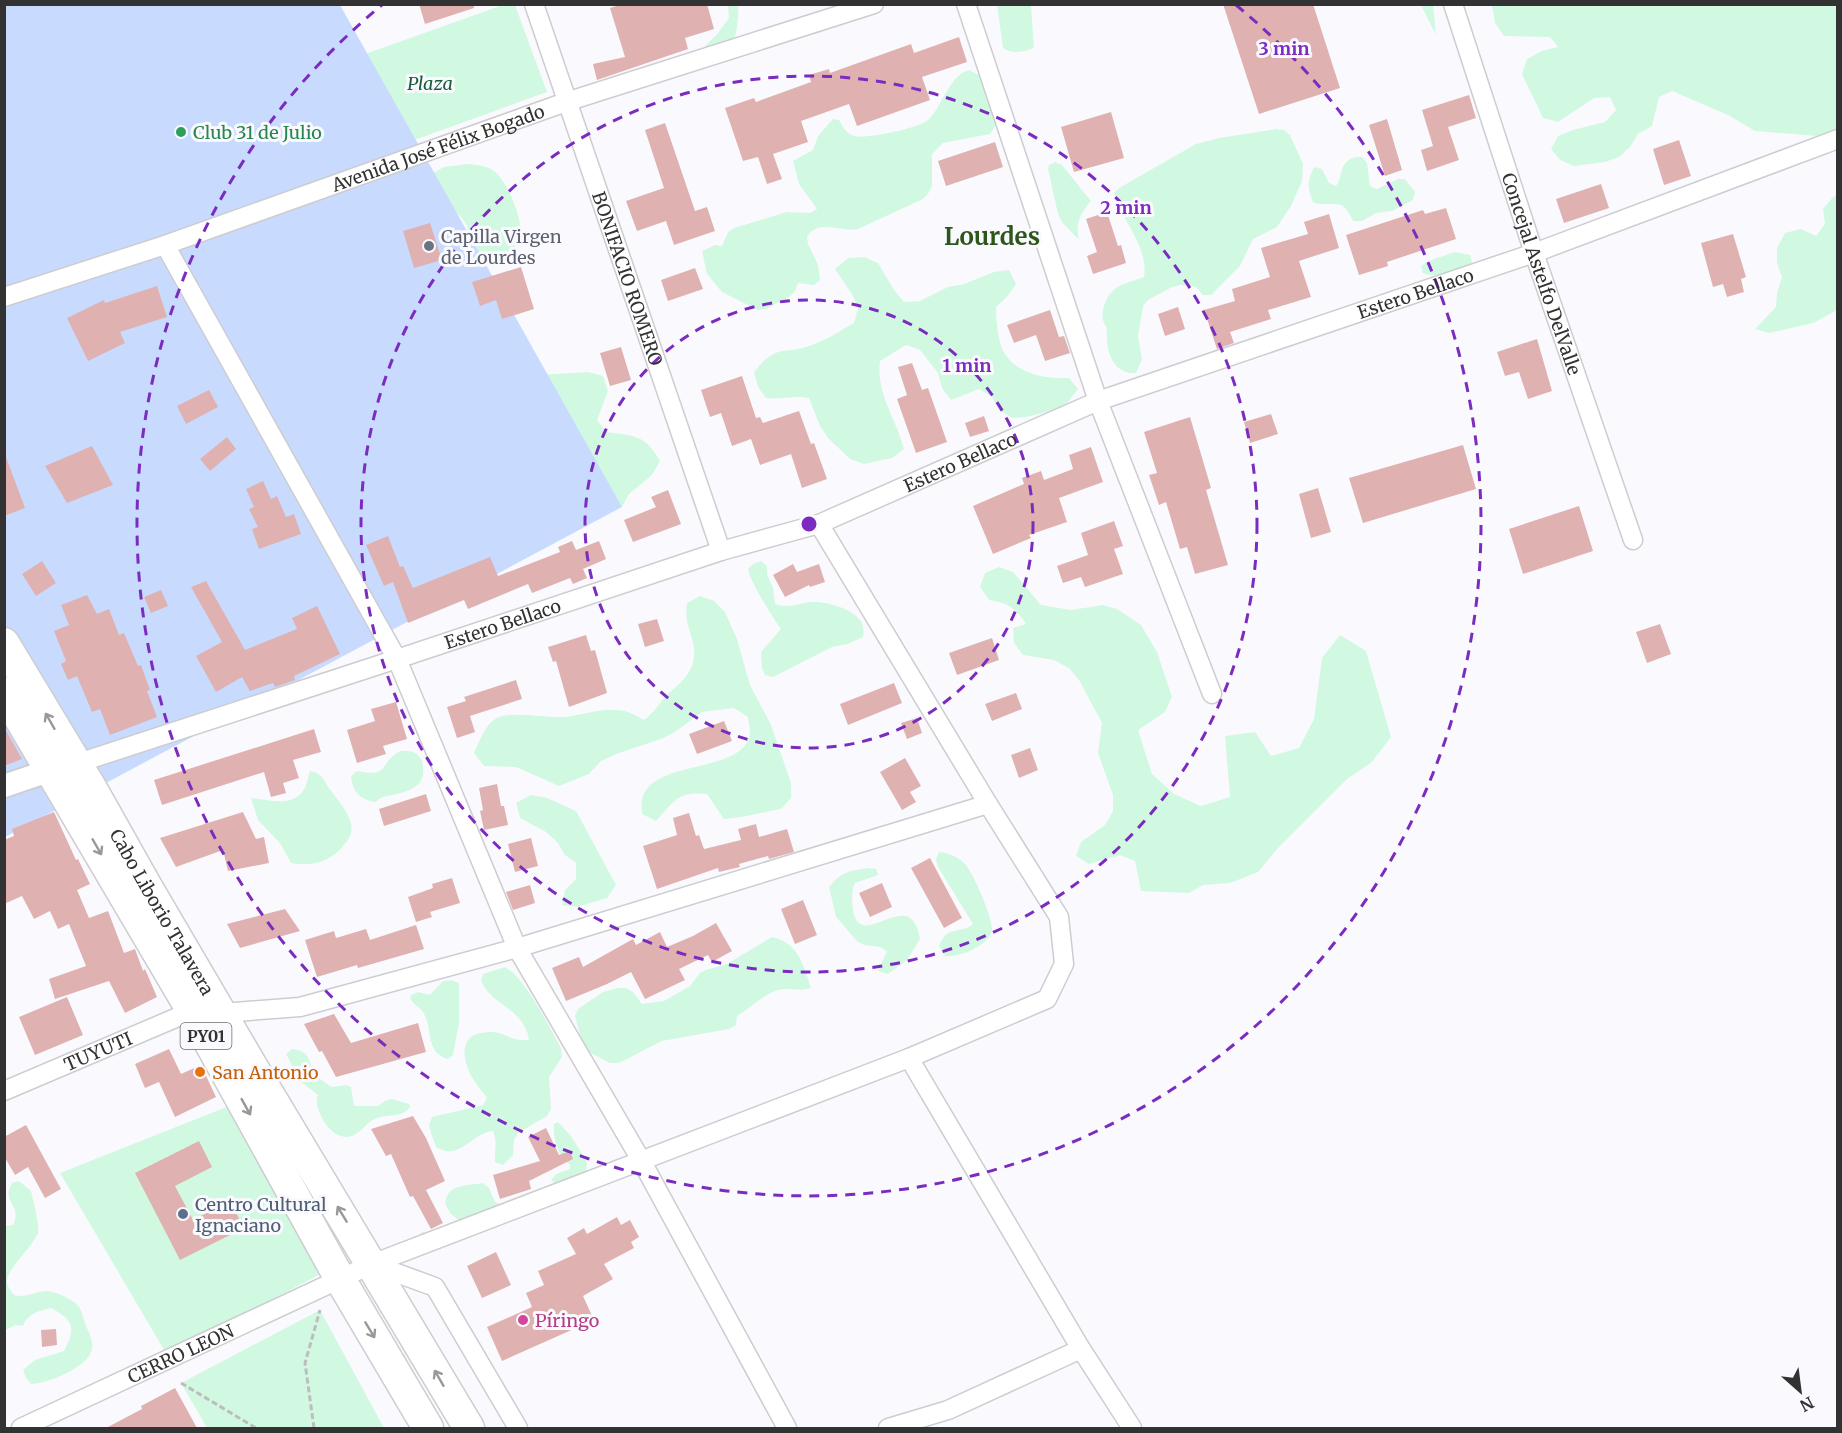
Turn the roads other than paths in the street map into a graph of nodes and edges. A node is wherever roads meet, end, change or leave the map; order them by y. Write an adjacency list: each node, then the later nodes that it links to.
1 (534, 4): 5 (street, BONIFACIO ROMERO)
2 (874, 4): 5 (street, Avenida José Félix Bogado)
3 (966, 4): 10 (street)
4 (1453, 4): 8 (street, Concejal Astelfo DelValle)
5 (566, 102): 7 (street, Avenida José Félix Bogado); 13 (street, BONIFACIO ROMERO)
6 (1838, 139): 8 (street, Estero Bellaco)
7 (165, 245): 9 (street, Avenida José Félix Bogado); 15 (street)
8 (1534, 254): 10 (street, Estero Bellaco); 12 (street, Concejal Astelfo DelValle)
9 (4, 297)
10 (1098, 401): 11 (street, Estero Bellaco); 17 (street)
11 (819, 524): 13 (street, Estero Bellaco); 20 (street, CERRO LEON)
12 (1634, 540)
13 (721, 551): 15 (street, Estero Bellaco)
14 (4, 643): 18 (highway, Cabo Liborio Talavera / PY01, one-way to 14)
15 (397, 659): 18 (street, Estero Bellaco); 21 (street)
16 (4, 692): 18 (highway, Cabo Liborio Talavera / PY01)
17 (1212, 694)
18 (63, 767): 19 (street, Estero Bellaco); 22 (highway, Cabo Liborio Talavera / PY01, one-way to 22); 23 (highway, Cabo Liborio Talavera / PY01)
19 (4, 786)
20 (988, 804): 21 (street); 24 (street, CERRO LEON)
21 (517, 948): 23 (street); 26 (street)
22 (192, 1011): 25 (street, TUYUTI); 28 (highway, Cabo Liborio Talavera / PY01, one-way to 28)
23 (222, 1013): 27 (highway, Cabo Liborio Talavera / PY01, one-way to 23)
24 (909, 1058): 26 (street, CERRO LEON); 29 (street)
25 (4, 1091)
26 (641, 1160): 27 (street, CERRO LEON); 34 (street)
27 (372, 1264): 28 (street, CERRO LEON); 32 (highway, Cabo Liborio Talavera / PY01, one-way to 27); 33 (street)
28 (340, 1279): 30 (street, CERRO LEON); 31 (highway, Cabo Liborio Talavera / PY01, one-way to 31)
29 (1082, 1349): 35 (street); 36 (street)
30 (21, 1428)
31 (428, 1428)
32 (469, 1428)
33 (518, 1428)
34 (787, 1428)
35 (888, 1428)
36 (1132, 1428)

